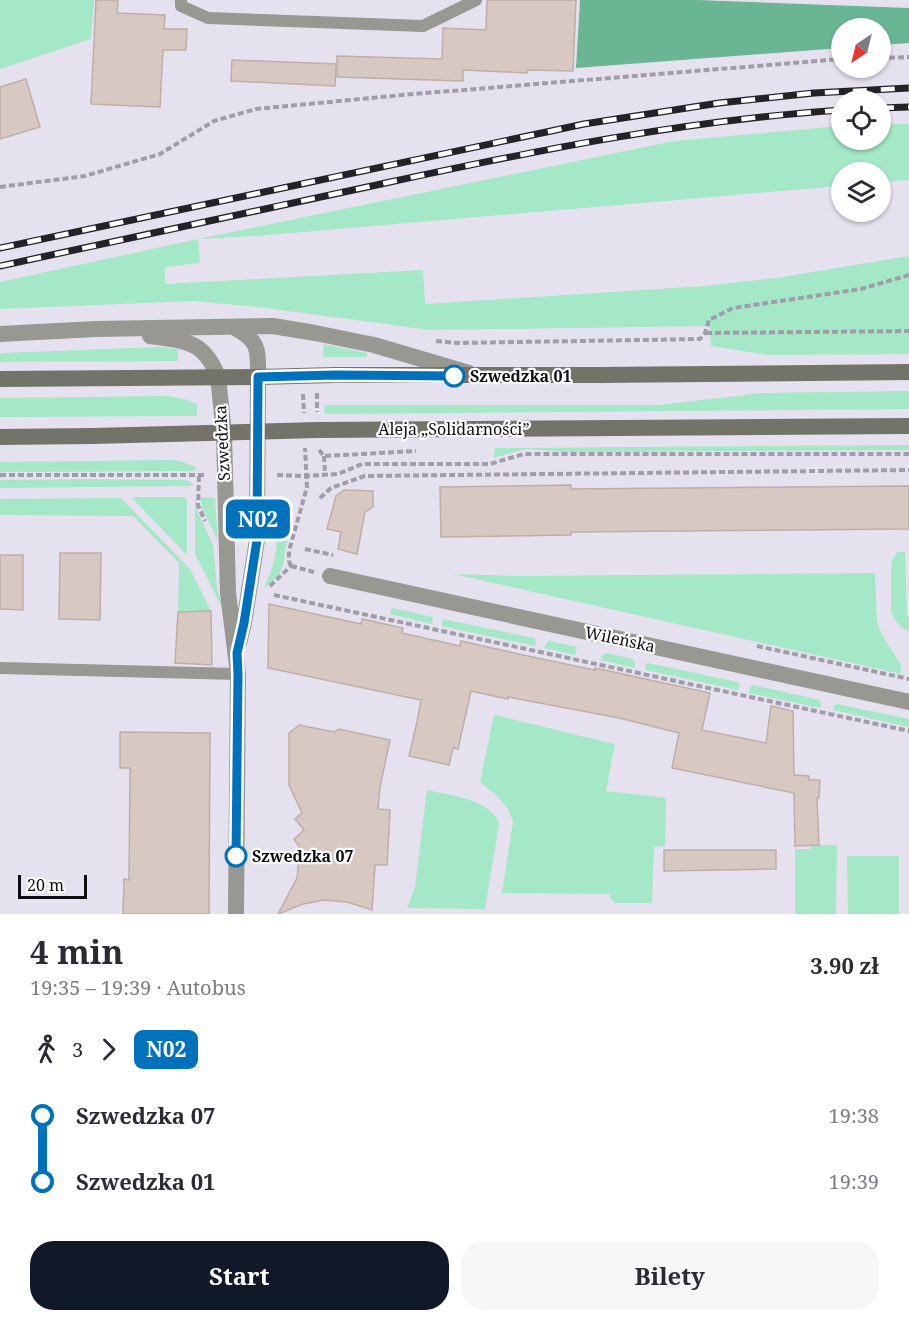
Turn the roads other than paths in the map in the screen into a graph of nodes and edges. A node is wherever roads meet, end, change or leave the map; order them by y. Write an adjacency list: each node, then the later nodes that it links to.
1 (181, 0): 2 (lane)
2 (476, 0)
3 (232, 326): 4 (street); 7 (street); 9 (street, Szwedzka)
4 (96, 329): 5 (street); 8 (street)
5 (0, 334)
6 (909, 372): 7 (main road)
7 (479, 376): 9 (main road)
8 (218, 377): 9 (main road); 10 (main road); 13 (street, Szwedzka)
9 (258, 377): 12 (street, Szwedzka)
10 (0, 379)
11 (909, 426): 12 (main road, Aleja „Solidarności”)
12 (258, 432): 13 (main road, Aleja „Solidarności”); 16 (street, Szwedzka)
13 (224, 433): 14 (main road, Aleja „Solidarności”); 16 (street, Szwedzka)
14 (0, 437)
15 (330, 576): 19 (street, Wileńska)
16 (237, 653): 18 (street, Szwedzka)
17 (0, 668): 18 (lane)
18 (238, 674): 20 (street, Szwedzka)
19 (909, 702)
20 (236, 914)

